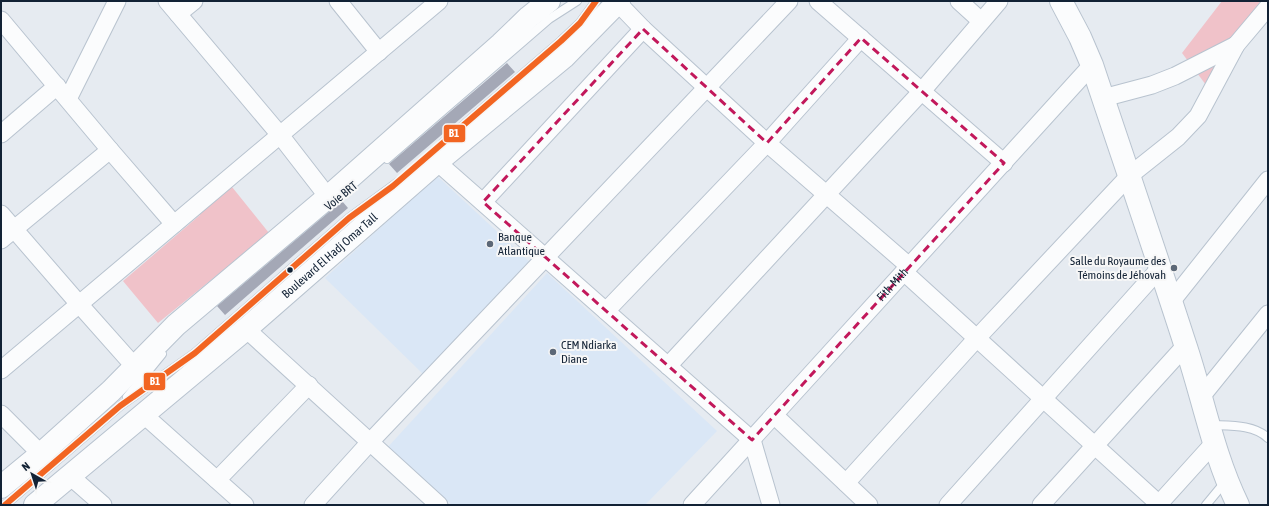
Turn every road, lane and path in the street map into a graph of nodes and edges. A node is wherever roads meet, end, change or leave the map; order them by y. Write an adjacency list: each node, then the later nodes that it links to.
1 (117, 1): 26 (street)
2 (167, 1): 16 (street)
3 (194, 1): 16 (street)
4 (338, 1): 22 (street)
5 (439, 1): 22 (street)
6 (550, 1): 39 (main road)
7 (577, 1): 34 (lane)
8 (596, 1): 63 (lane, Voie BRT)
9 (789, 1): 24 (street)
10 (818, 1): 20 (street)
11 (959, 1): 17 (street)
12 (999, 1): 17 (street)
13 (1062, 1): 23 (main road)
14 (618, 2): 19 (street); 32 (main road, Boulevard El Hadj Omar Tall)
15 (1268, 7): 21 (street)
16 (178, 14): 29 (street)
17 (981, 21): 25 (street)
18 (2, 22): 26 (street)
19 (643, 29): 24 (street); 40 (street)
20 (861, 38): 25 (street); 30 (street)
21 (1236, 45): 27 (street); 35 (street)
22 (379, 52): 29 (street)
23 (1092, 65): 27 (main road); 33 (street, Fith-Mith)
24 (707, 87): 30 (street); 46 (street)
25 (922, 91): 33 (street); 38 (street)
26 (62, 92): 28 (street); 31 (street)
27 (1103, 98): 35 (main road)
28 (1, 134)
29 (280, 135): 39 (street); 42 (street)
30 (767, 143): 38 (street); 51 (street)
31 (110, 150): 42 (street); 43 (street)
32 (437, 162): 40 (street); 53 (main road, Boulevard El Hadj Omar Tall)
33 (1004, 162): 48 (street, Fith-Mith)
34 (379, 166)
35 (1129, 176): 47 (main road); 54 (street)
36 (1268, 180): 49 (street)
37 (351, 188): 45 (lane, Voie BRT)
38 (826, 194): 48 (street); 57 (street)
39 (328, 197): 58 (main road)
40 (483, 202): 46 (street)
41 (1, 214): 43 (street)
42 (174, 224): 50 (street)
43 (14, 229): 44 (street); 50 (street)
44 (1, 240)
45 (269, 258)
46 (545, 258): 51 (street); 70 (street)
47 (1160, 268): 49 (main road); 62 (street)
48 (907, 269): 54 (street); 66 (street, Fith-Mith)
49 (1171, 302): 55 (main road)
50 (79, 304): 58 (street); 59 (street)
51 (606, 311): 57 (street)
52 (1268, 314): 61 (street)
53 (246, 329): 60 (street); 65 (main road, Boulevard El Hadj Omar Tall)
54 (977, 338): 62 (street); 76 (street)
55 (1186, 345): 61 (main road); 71 (street)
56 (170, 346): 63 (lane, Voie BRT)
57 (668, 366): 69 (street)
58 (135, 367): 72 (main road)
59 (1, 370)
60 (309, 385): 70 (street); 75 (street)
61 (1201, 397): 67 (main road)
62 (1044, 399): 71 (street); 88 (street)
63 (120, 406): 80 (lane, Voie BRT)
64 (1, 414): 72 (street)
65 (144, 415): 73 (main road, Boulevard El Hadj Omar Tall); 75 (street)
66 (774, 415): 69 (street, Fith-Mith); 76 (street)
67 (1211, 434): 68 (lane); 74 (main road); 79 (street)
68 (1268, 438)
69 (752, 440): 85 (street, Fith-Mith); 86 (street)
70 (370, 442): 78 (street); 84 (street)
71 (1095, 446): 79 (street); 89 (street)
72 (41, 454): 77 (main road)
73 (70, 476): 81 (main road, Boulevard El Hadj Omar Tall); 82 (street)
74 (1228, 479): 90 (lane); 91 (main road)
75 (217, 480): 83 (street)
76 (846, 483): 87 (street)
77 (1, 487)
78 (437, 504)
79 (1158, 504)
80 (5, 505)
81 (35, 505)
82 (103, 505)
83 (245, 505)
84 (313, 505)
85 (692, 505)
86 (771, 505)
87 (870, 505)
88 (948, 505)
89 (1040, 505)
90 (1206, 505)
91 (1238, 505)

